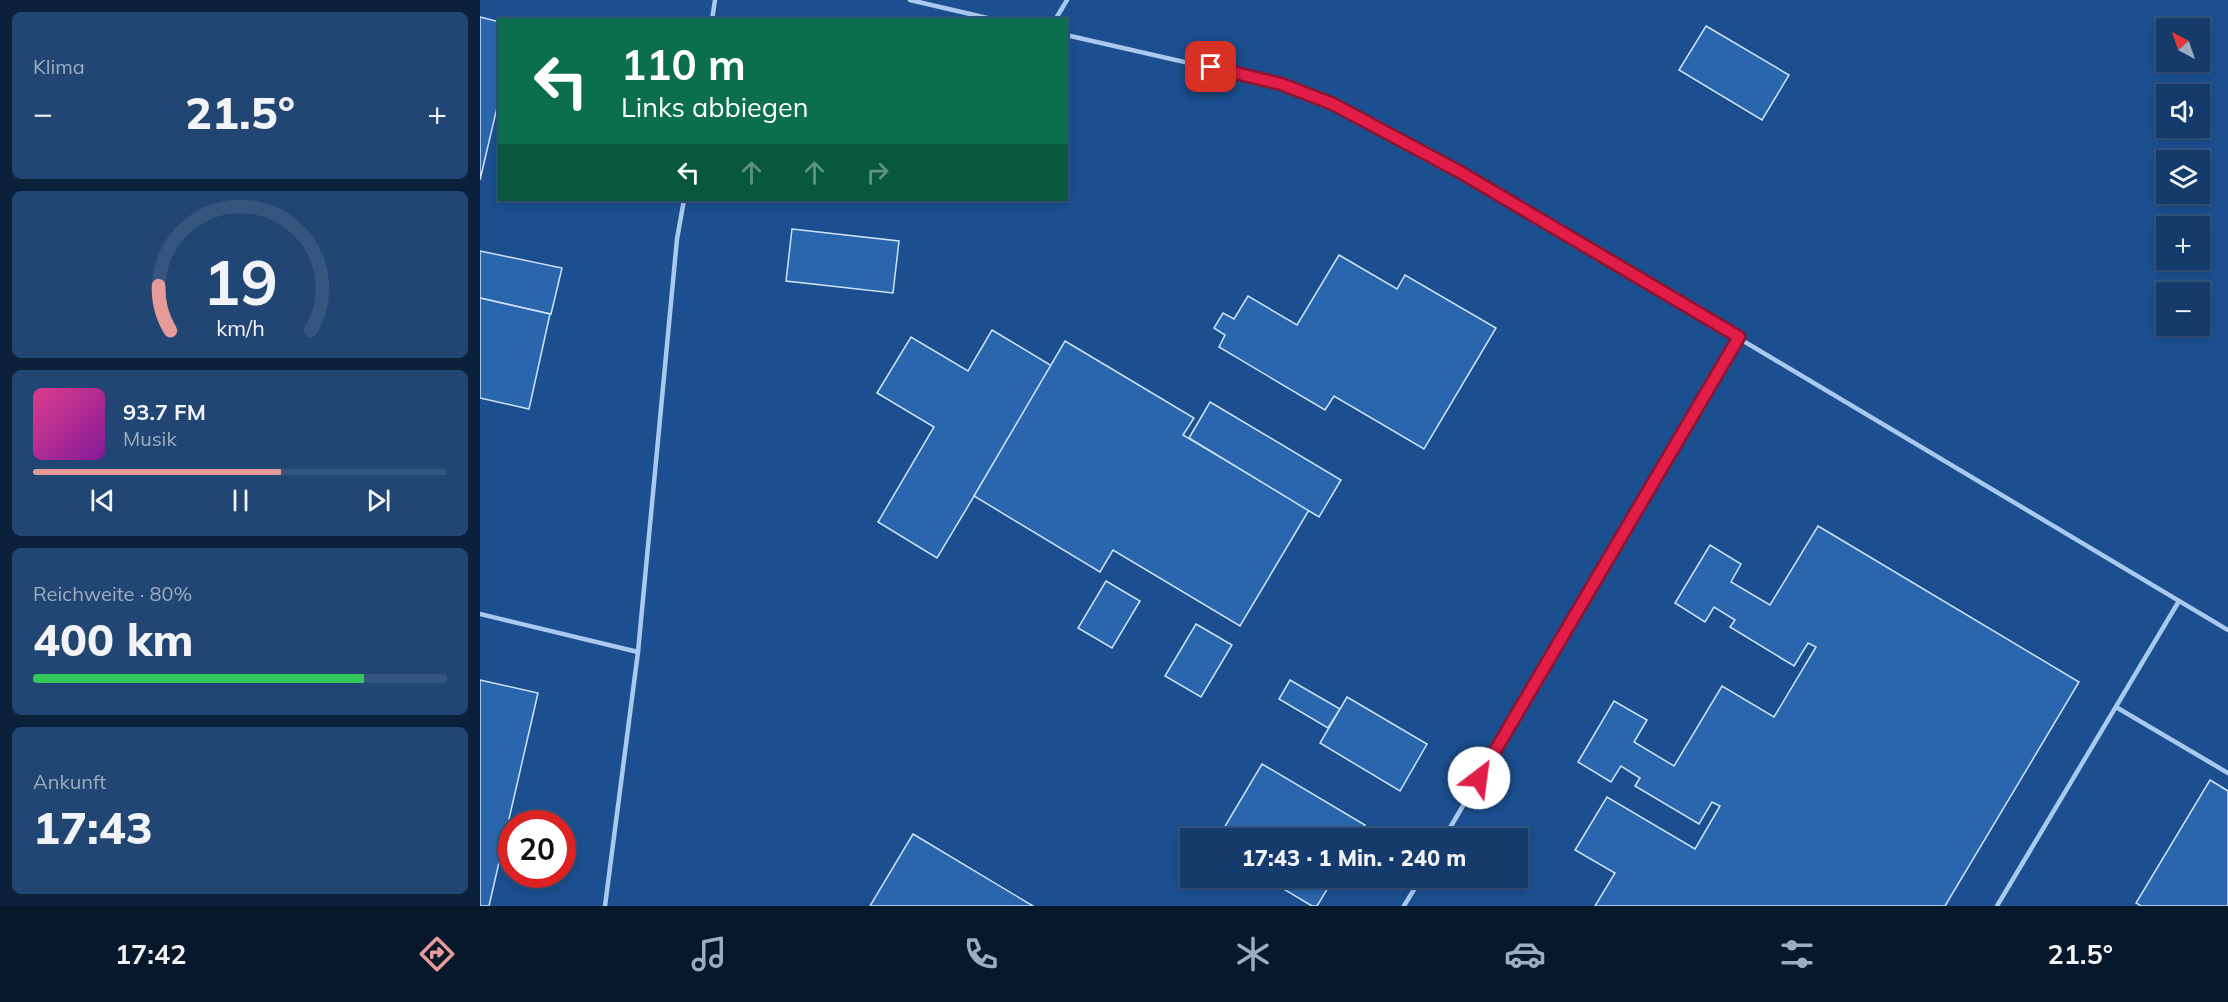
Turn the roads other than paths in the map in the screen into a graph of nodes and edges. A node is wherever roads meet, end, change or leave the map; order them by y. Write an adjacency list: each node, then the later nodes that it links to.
1 (715, 0): 4 (lane)
2 (910, 0): 5 (lane)
3 (1067, 0): 6 (lane)
4 (712, 18)
5 (987, 18)
6 (1056, 18)
7 (1068, 35): 9 (lane)
8 (684, 201): 13 (lane)
9 (1739, 337): 10 (lane); 16 (lane)
10 (2179, 601): 12 (lane); 14 (lane)
11 (480, 614): 13 (lane)
12 (2228, 630)
13 (639, 652): 18 (lane)
14 (2116, 707): 15 (lane); 20 (lane)
15 (2228, 773)
16 (1450, 828)
17 (1415, 888): 19 (lane)
18 (605, 906)
19 (1404, 906)
20 (1997, 906)

